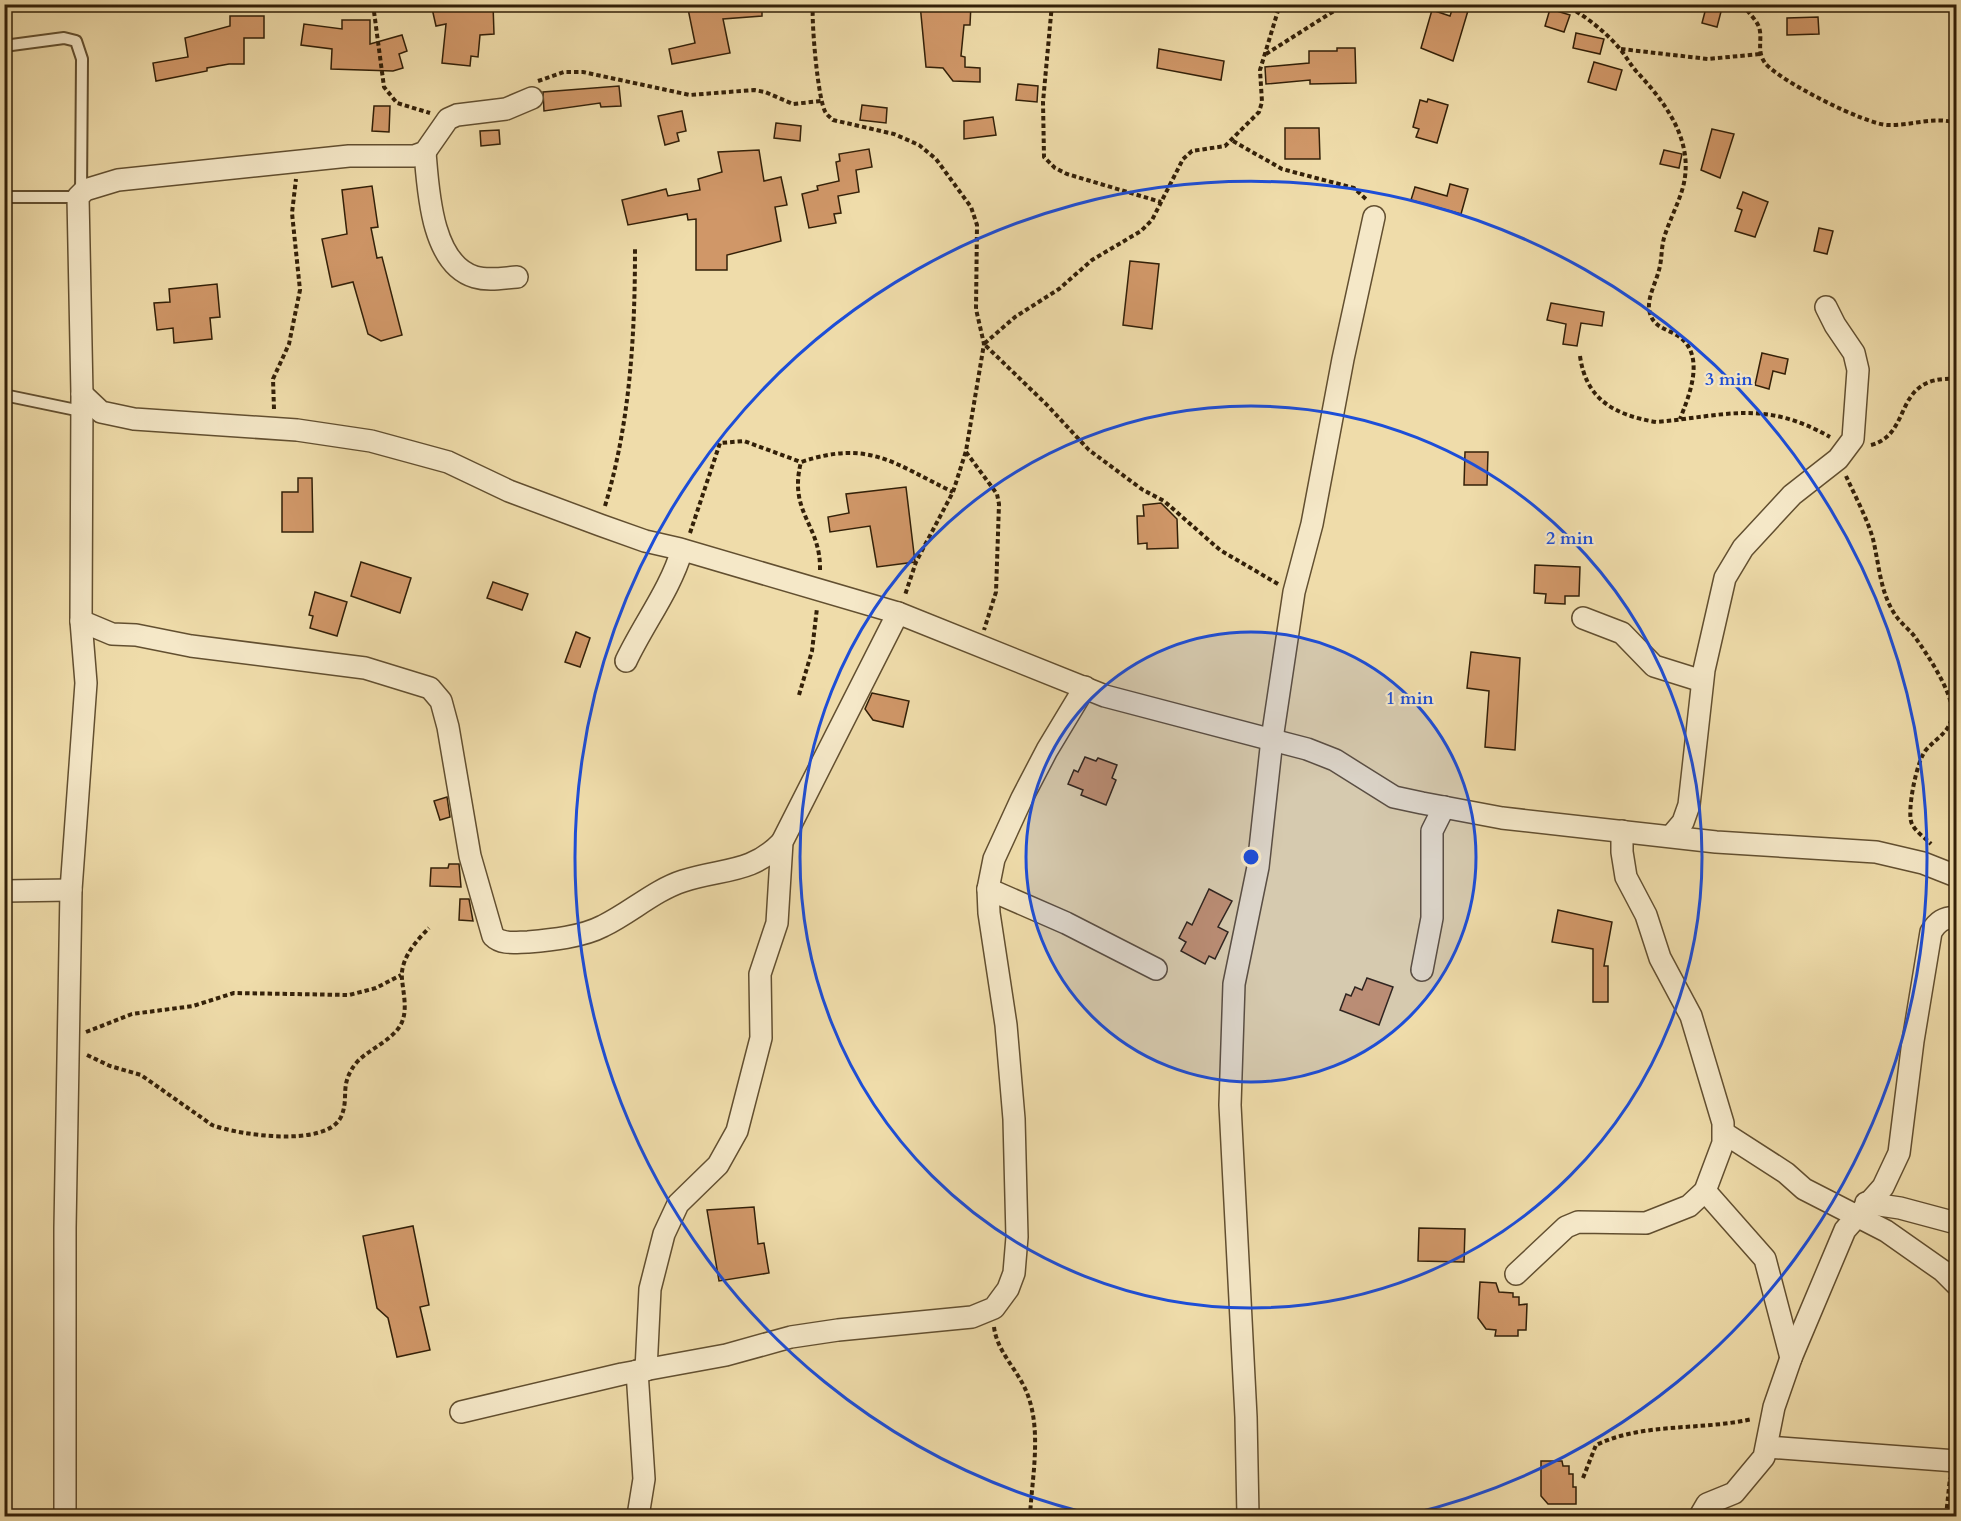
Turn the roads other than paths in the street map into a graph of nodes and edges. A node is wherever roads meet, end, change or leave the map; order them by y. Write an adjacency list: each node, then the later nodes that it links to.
1 (4, 46): 4 (lane)
2 (532, 98): 3 (street)
3 (425, 152): 4 (street); 7 (street)
4 (80, 195): 5 (lane); 10 (street)
5 (4, 197)
6 (1374, 216): 18 (street)
7 (517, 277)
8 (1827, 306): 16 (street)
9 (4, 395): 10 (lane)
10 (81, 403): 11 (street); 14 (street)
11 (681, 549): 12 (street); 15 (street)
12 (898, 613): 17 (street); 22 (street)
13 (1583, 618): 16 (street)
14 (81, 621): 22 (street); 25 (street)
15 (626, 661)
16 (1702, 681): 21 (street)
17 (1085, 687): 18 (street); 24 (street)
18 (1272, 739): 19 (street); 43 (street)
19 (1444, 807): 20 (street); 29 (street)
20 (1623, 831): 21 (street); 30 (street)
21 (1672, 836): 23 (street)
22 (782, 842): 37 (street)
23 (1950, 874)
24 (988, 889): 28 (street); 37 (street)
25 (71, 890): 26 (street); 41 (street)
26 (4, 891)
27 (1956, 917): 32 (street)
28 (1156, 969)
29 (1422, 970)
30 (1724, 1133): 31 (street); 32 (street)
31 (1705, 1191): 34 (street); 36 (street)
32 (1862, 1209): 33 (street); 35 (street); 36 (street)
33 (1956, 1223)
34 (1516, 1274)
35 (1956, 1284)
36 (1791, 1358): 39 (street)
37 (641, 1371): 38 (street); 42 (street)
38 (461, 1412)
39 (1767, 1447): 40 (street); 44 (street)
40 (1954, 1461)
41 (64, 1516)
42 (638, 1516)
43 (1248, 1516)
44 (1700, 1516)

